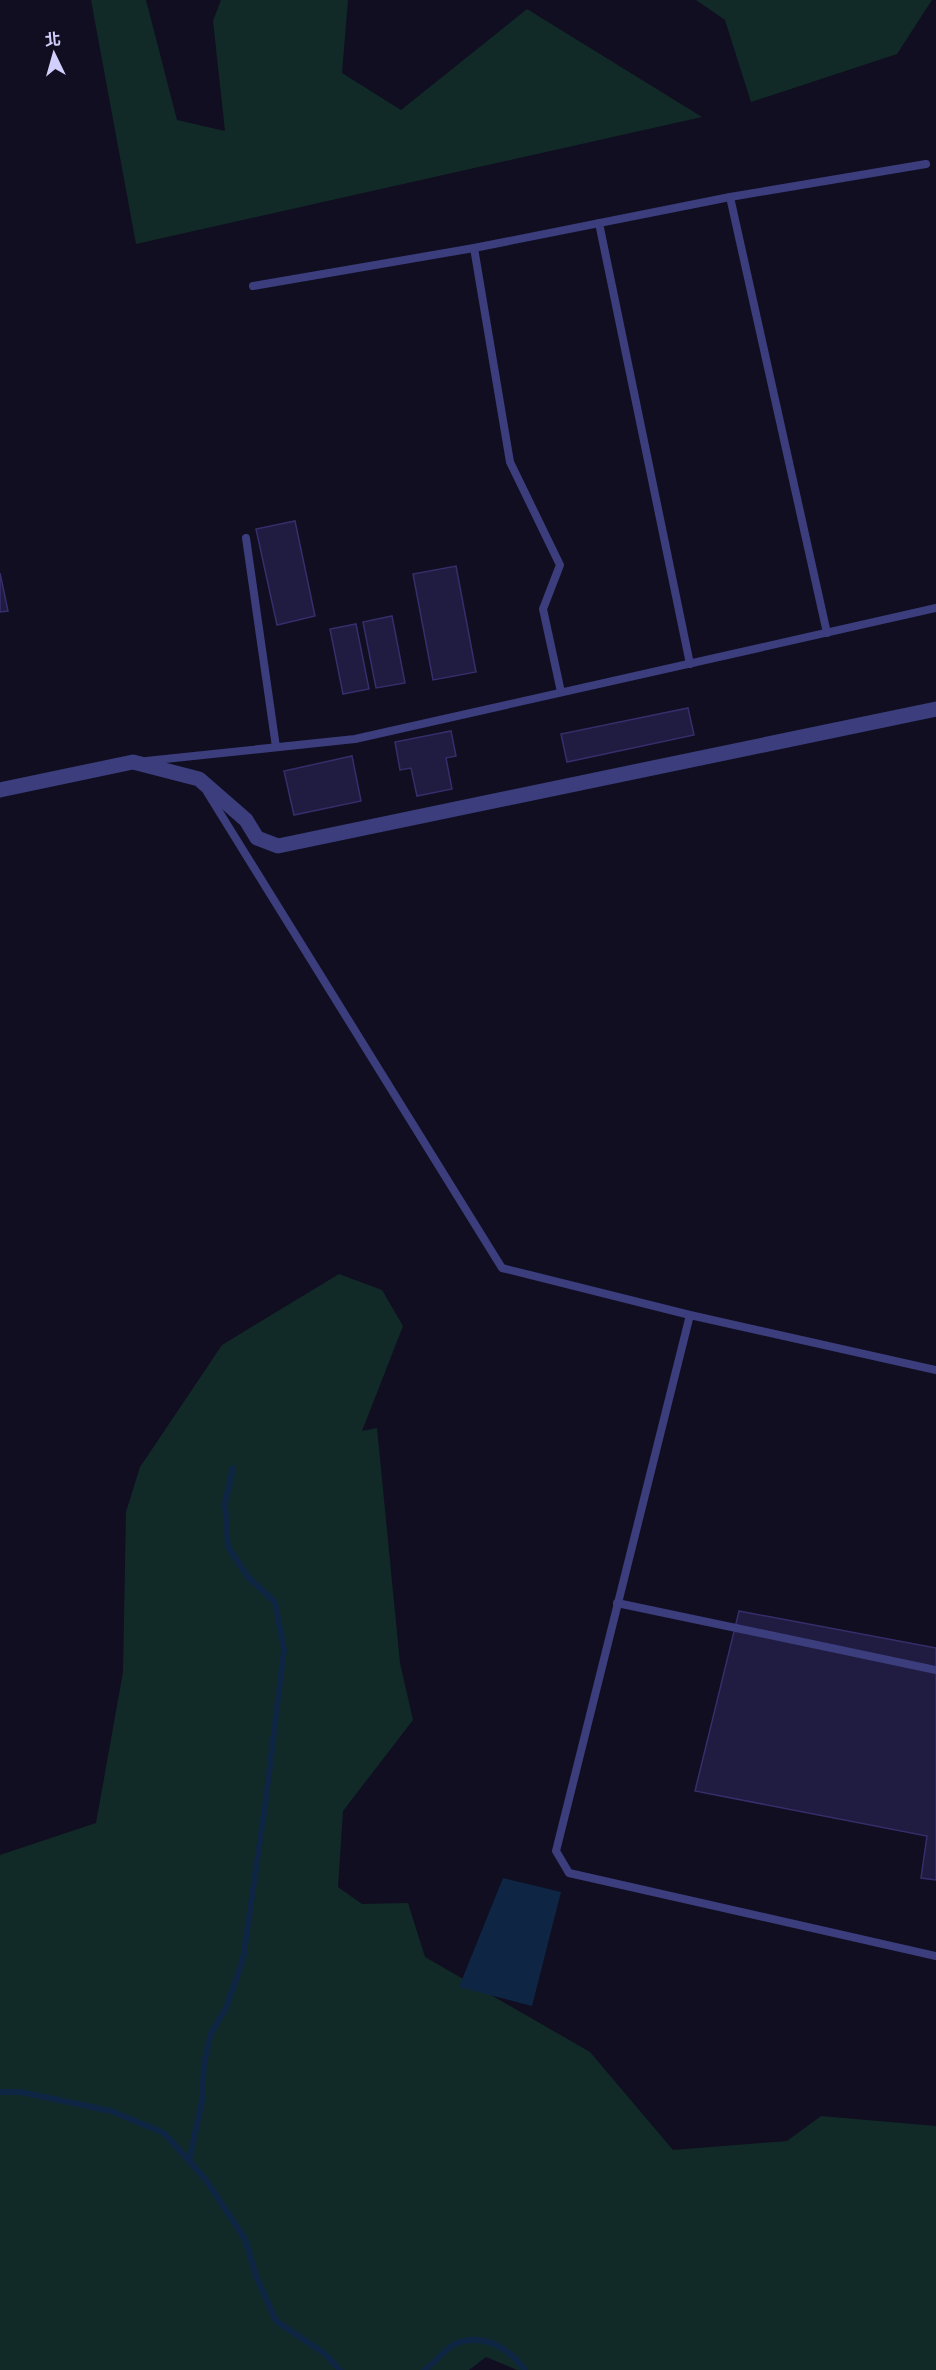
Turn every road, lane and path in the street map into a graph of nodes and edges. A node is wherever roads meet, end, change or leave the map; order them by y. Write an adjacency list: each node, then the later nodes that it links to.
1 (926, 164): 2 (lane)
2 (730, 196): 3 (lane); 8 (lane)
3 (599, 223): 4 (lane); 9 (lane)
4 (474, 248): 5 (lane); 10 (lane)
5 (253, 286)
6 (246, 538): 12 (lane)
7 (936, 608): 8 (lane)
8 (827, 633): 9 (lane)
9 (690, 664): 10 (lane)
10 (561, 693): 12 (lane)
11 (936, 709): 14 (street)
12 (276, 747): 13 (lane)
13 (133, 762): 14 (street); 15 (street)
14 (199, 779): 16 (lane)
15 (0, 790)
16 (690, 1315): 17 (lane); 18 (lane)
17 (936, 1370)
18 (617, 1603): 19 (lane); 20 (lane)
19 (936, 1671)
20 (936, 1956)

